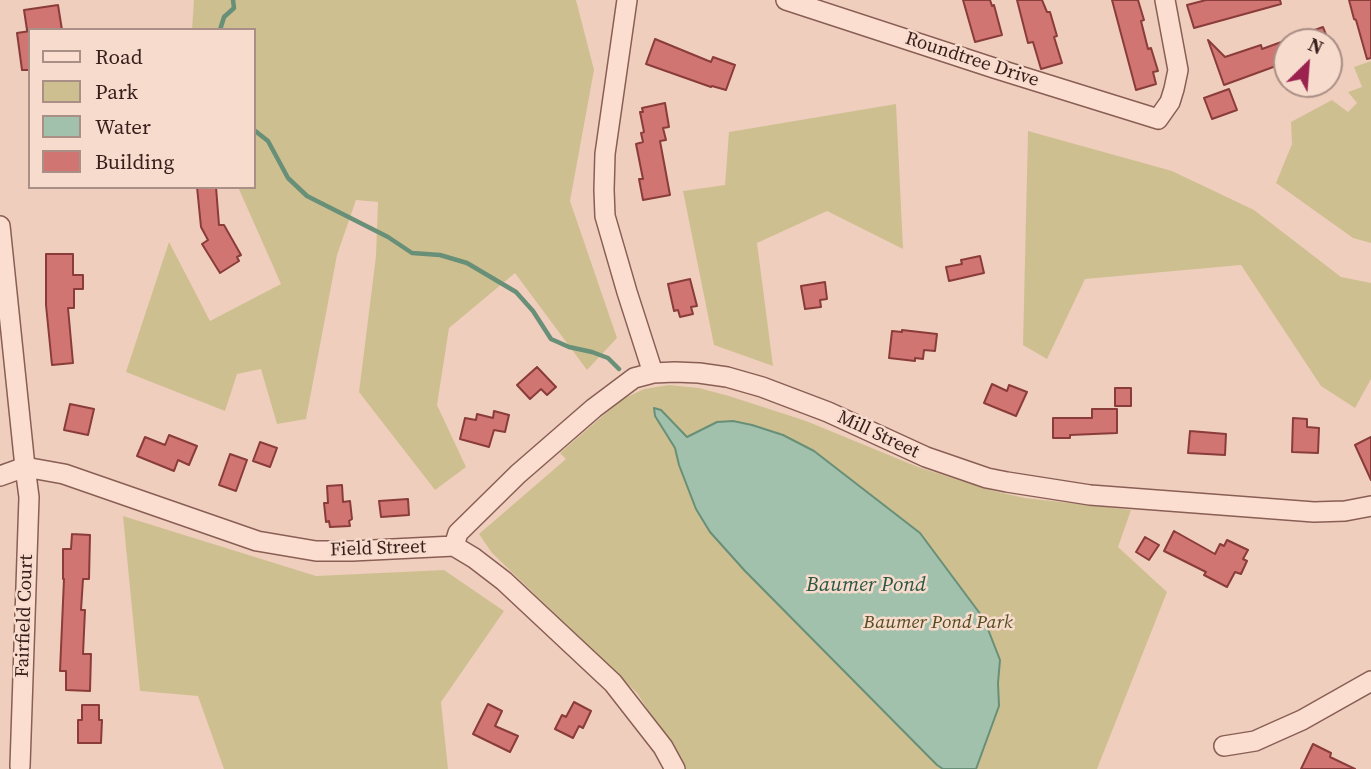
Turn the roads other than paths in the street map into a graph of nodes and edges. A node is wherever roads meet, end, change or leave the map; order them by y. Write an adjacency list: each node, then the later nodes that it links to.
1 (627, 0): 5 (street)
2 (786, 0): 3 (street, Roundtree Drive)
3 (1165, 0)
4 (0, 226): 6 (street, Fairfield Court)
5 (653, 373): 8 (street, Mill Street); 9 (street, Mill Street)
6 (25, 467): 7 (street, Field Street); 9 (street, Field Street); 12 (street, Fairfield Court)
7 (0, 476)
8 (1371, 506)
9 (454, 546): 13 (street, Field Street)
10 (1371, 681): 11 (street)
11 (1224, 746)
12 (20, 766)
13 (676, 769)

